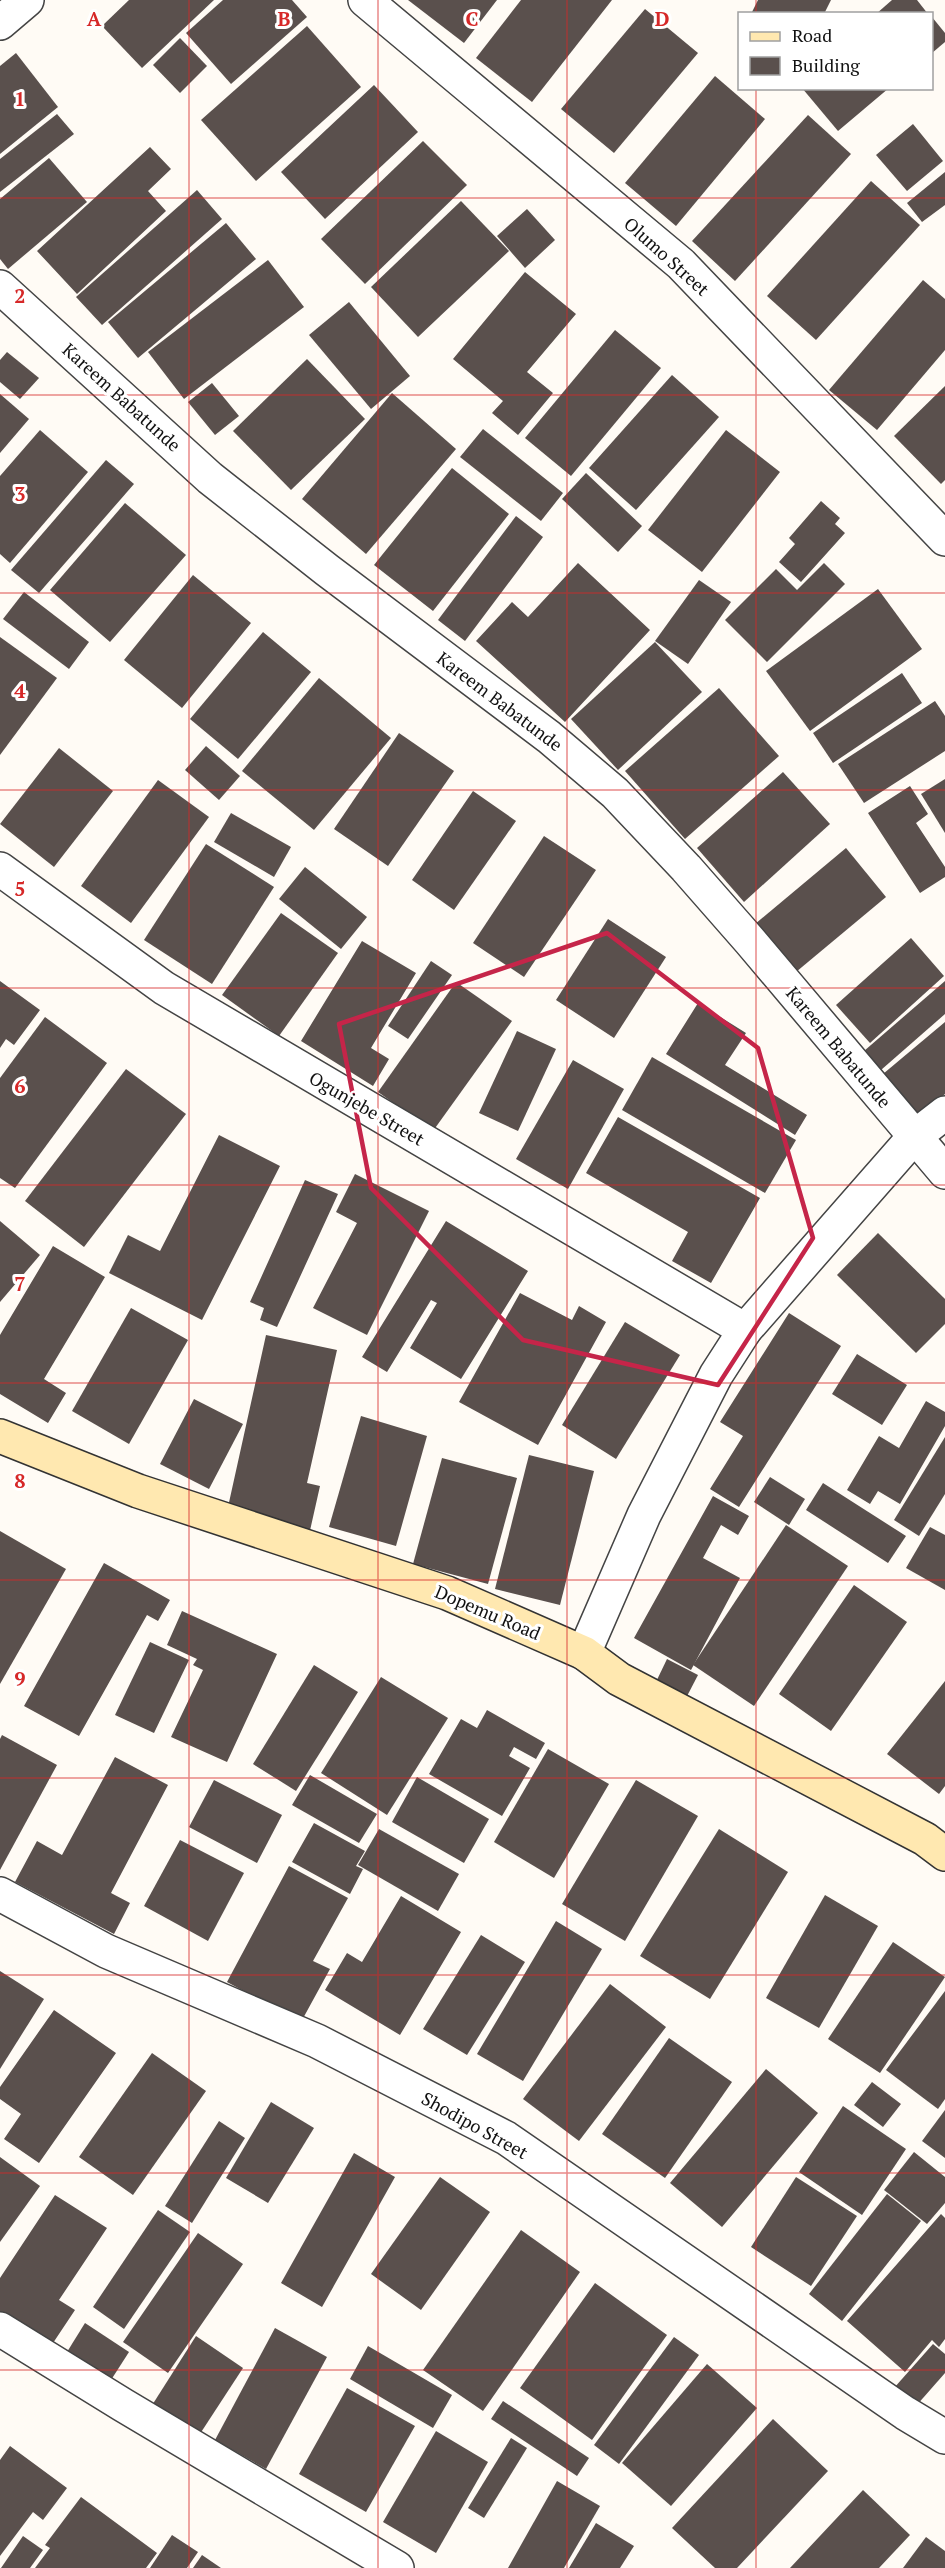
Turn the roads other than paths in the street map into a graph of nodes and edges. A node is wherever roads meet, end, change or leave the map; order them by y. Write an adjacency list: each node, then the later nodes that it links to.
1 (27, 0): 3 (street)
2 (365, 0): 5 (street, Olumo Street)
3 (0, 23)
4 (0, 287): 8 (street, Kareem Babatunde)
5 (945, 539)
6 (0, 869): 10 (street, Ogunjebe Street)
7 (945, 1113): 8 (street)
8 (914, 1137): 9 (street, Kareem Babatunde); 10 (street)
9 (945, 1172)
10 (746, 1330): 12 (street)
11 (0, 1436): 12 (main road, Dopemu Road)
12 (584, 1653): 13 (main road, Dopemu Road)
13 (945, 1854)
14 (0, 1894): 16 (street, Shodipo Street)
15 (0, 2329): 17 (street)
16 (945, 2437)
17 (397, 2568)

